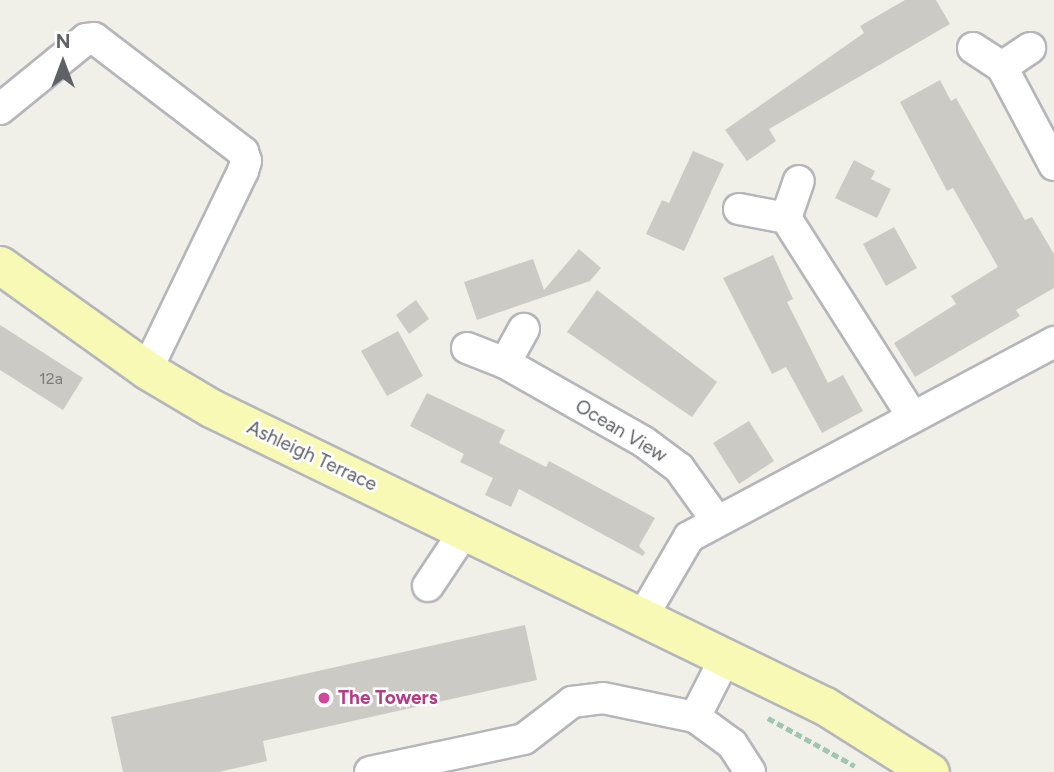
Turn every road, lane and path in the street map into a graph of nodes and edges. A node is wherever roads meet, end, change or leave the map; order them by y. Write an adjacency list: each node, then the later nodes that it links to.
1 (973, 48): 3 (street)
2 (1030, 48): 3 (street)
3 (1002, 67): 5 (street)
4 (0, 109): 14 (street)
5 (1054, 165)
6 (799, 181): 8 (street)
7 (739, 209): 8 (street)
8 (786, 218): 15 (street)
9 (0, 265): 14 (main road, Ashleigh Terrace)
10 (524, 329): 13 (street)
11 (1054, 342): 15 (street)
12 (467, 348): 13 (street, Ocean View)
13 (505, 363): 16 (street, Ocean View)
14 (148, 370): 17 (main road, Ashleigh Terrace)
15 (913, 417): 16 (street)
16 (717, 521): 19 (street)
17 (466, 529): 18 (street); 19 (main road, Ashleigh Terrace)
18 (428, 586)
19 (643, 616): 20 (main road, Ashleigh Terrace)
20 (725, 658): 21 (street); 24 (main road, Ashleigh Terrace)
21 (695, 717): 22 (street); 23 (street)
22 (370, 772)
23 (750, 772)
24 (930, 772)

